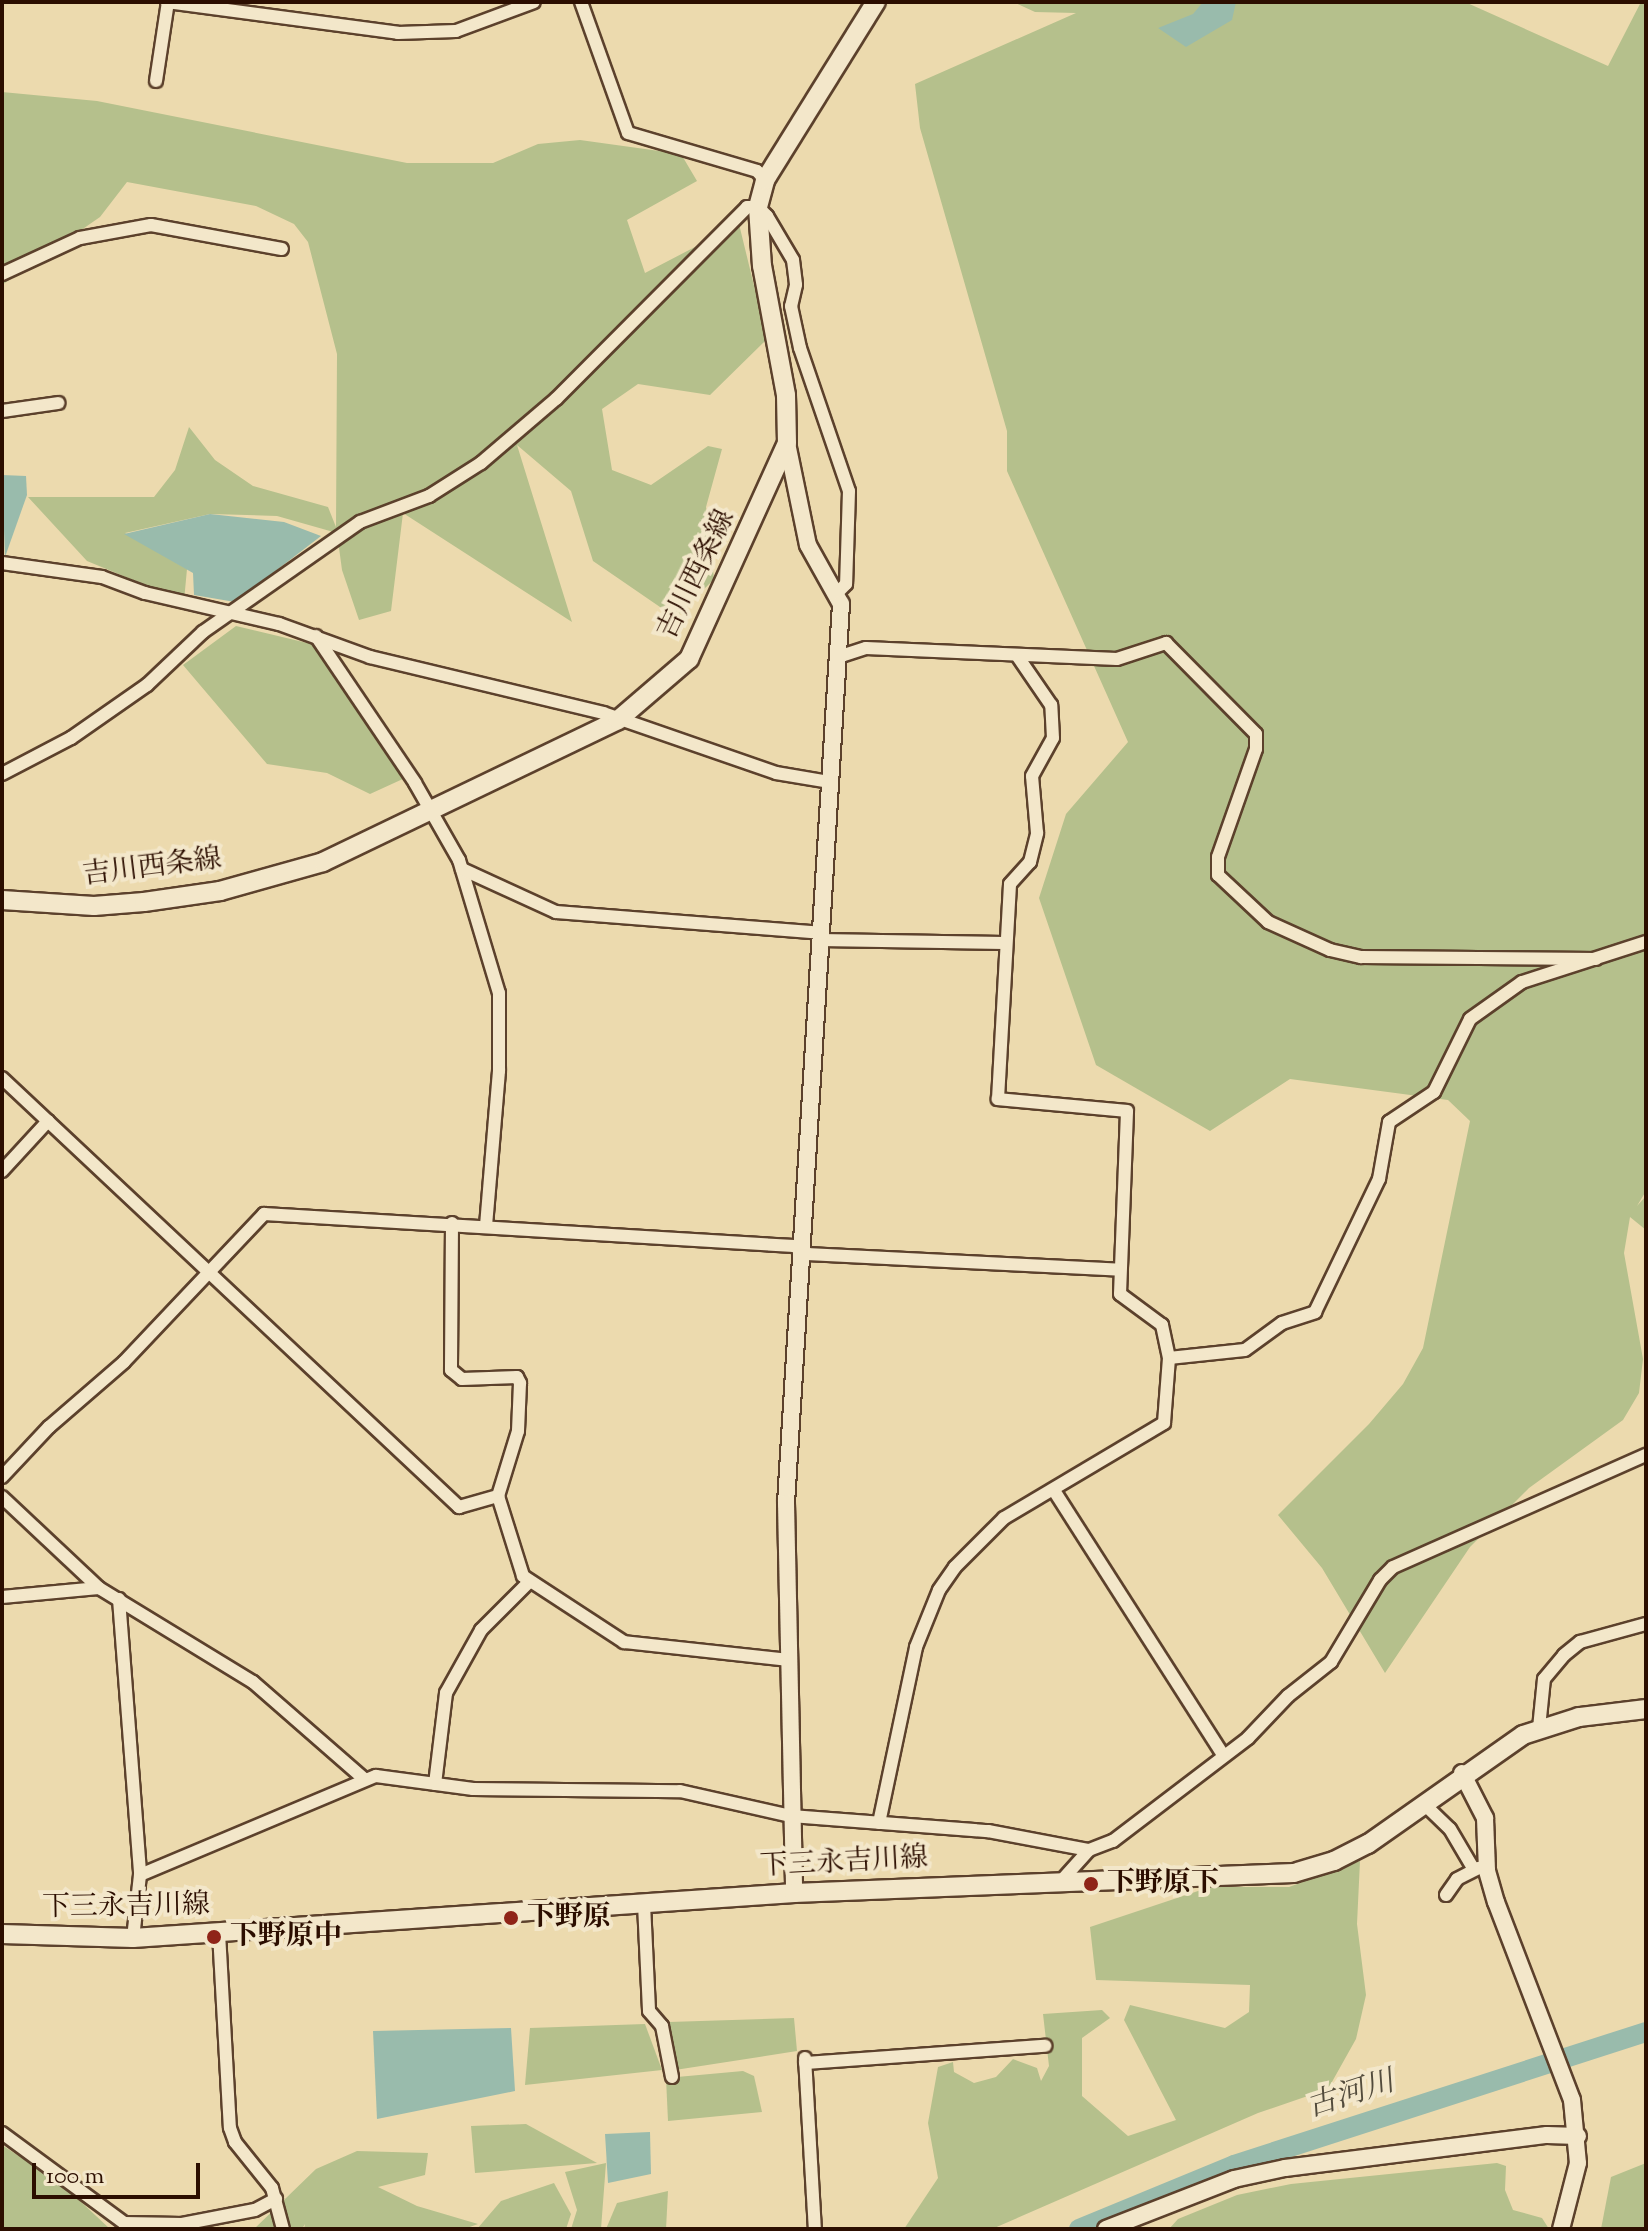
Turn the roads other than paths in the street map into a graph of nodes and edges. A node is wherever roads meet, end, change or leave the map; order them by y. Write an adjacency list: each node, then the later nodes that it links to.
1 (168, 2): 2 (street); 5 (street)
2 (534, 2)
3 (581, 2): 6 (street)
4 (876, 2): 6 (main road, 吉川西条線)
5 (156, 81)
6 (765, 180): 7 (main road, 吉川西条線)
7 (758, 207): 12 (main road, 吉川西条線); 14 (street); 15 (street)
8 (282, 249): 9 (street)
9 (2, 274)
10 (58, 403): 11 (street)
11 (2, 411)
12 (787, 443): 14 (street); 19 (main road, 吉川西条線)
13 (2, 563): 15 (street)
14 (837, 593): 17 (street)
15 (233, 612): 16 (street); 20 (street)
16 (316, 636): 19 (street); 22 (street)
17 (838, 657): 18 (street); 21 (street)
18 (1018, 657): 27 (street); 28 (street)
19 (618, 720): 21 (street); 22 (main road, 吉川西条線)
20 (2, 774)
21 (830, 782): 25 (street)
22 (428, 811): 23 (street); 24 (main road, 吉川西条線)
23 (462, 869): 25 (street); 33 (street)
24 (2, 900)
25 (820, 936): 27 (street); 34 (street)
26 (1646, 942): 28 (street)
27 (1004, 943): 36 (street)
28 (1596, 959): 37 (street)
29 (2, 1078): 30 (street)
30 (48, 1121): 31 (street); 35 (street)
31 (2, 1171)
32 (452, 1223): 33 (street); 35 (street); 41 (street)
33 (486, 1225): 34 (street)
34 (800, 1251): 36 (street); 48 (street)
35 (207, 1270): 39 (street); 41 (street)
36 (1120, 1270): 37 (street)
37 (1169, 1358): 40 (street)
38 (1646, 1455): 51 (street)
39 (2, 1477)
40 (1055, 1492): 51 (street); 57 (street)
41 (498, 1496): 43 (street)
42 (2, 1497): 44 (street)
43 (530, 1581): 48 (street); 54 (street)
44 (99, 1588): 45 (street); 46 (street)
45 (2, 1597)
46 (119, 1599): 53 (street); 60 (street)
47 (1646, 1624): 50 (street)
48 (790, 1660): 56 (street)
49 (1646, 1709): 50 (main road, 下三永吉川線)
50 (1539, 1728): 52 (main road, 下三永吉川線)
51 (1223, 1755): 58 (street)
52 (1462, 1773): 55 (main road, 下三永吉川線); 59 (street)
53 (364, 1779): 54 (street); 60 (street)
54 (435, 1784): 56 (street)
55 (1423, 1803): 59 (street); 61 (main road, 下三永吉川線)
56 (791, 1816): 57 (street); 62 (street)
57 (879, 1823): 58 (street)
58 (1089, 1850): 61 (street)
59 (1480, 1867): 63 (street); 71 (street)
60 (140, 1875): 67 (street)
61 (1062, 1880): 62 (main road, 下三永吉川線)
62 (794, 1893): 64 (main road, 下三永吉川線)
63 (1446, 1895)
64 (644, 1904): 65 (main road, 下三永吉川線); 69 (street)
65 (219, 1933): 67 (main road, 下三永吉川線); 72 (street)
66 (2, 1934): 67 (main road, 下三永吉川線)
67 (133, 1938)
68 (1045, 2046): 74 (street)
69 (672, 2077)
70 (2, 2133): 72 (street)
71 (1578, 2136): 75 (street); 76 (street)
72 (276, 2199): 73 (street)
73 (283, 2229)
74 (815, 2229)
75 (1106, 2229)
76 (1561, 2229)

